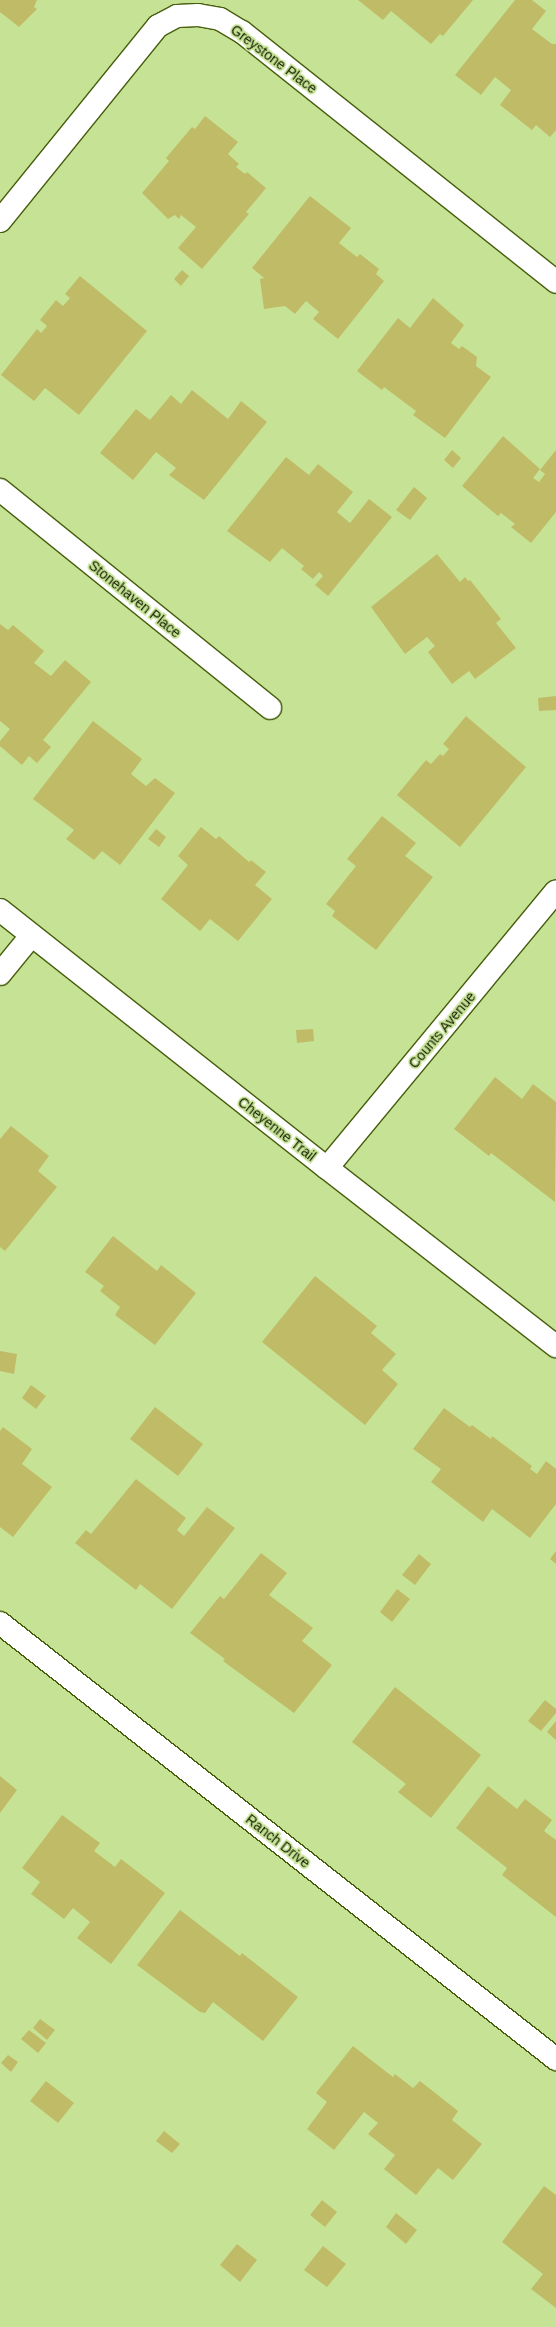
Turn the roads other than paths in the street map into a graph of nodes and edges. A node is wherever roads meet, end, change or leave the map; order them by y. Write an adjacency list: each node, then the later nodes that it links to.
1 (0, 221): 2 (street, Greystone Place)
2 (556, 282)
3 (0, 490): 4 (street, Stonehaven Place)
4 (270, 708)
5 (556, 891): 9 (street, Counts Avenue)
6 (0, 910): 7 (street, Cheyenne Trail)
7 (31, 936): 8 (street); 9 (street, Cheyenne Trail)
8 (0, 974)
9 (327, 1168): 10 (street, Cheyenne Trail)
10 (556, 1346)
11 (0, 1623): 12 (street, Ranch Drive)
12 (556, 2059)

